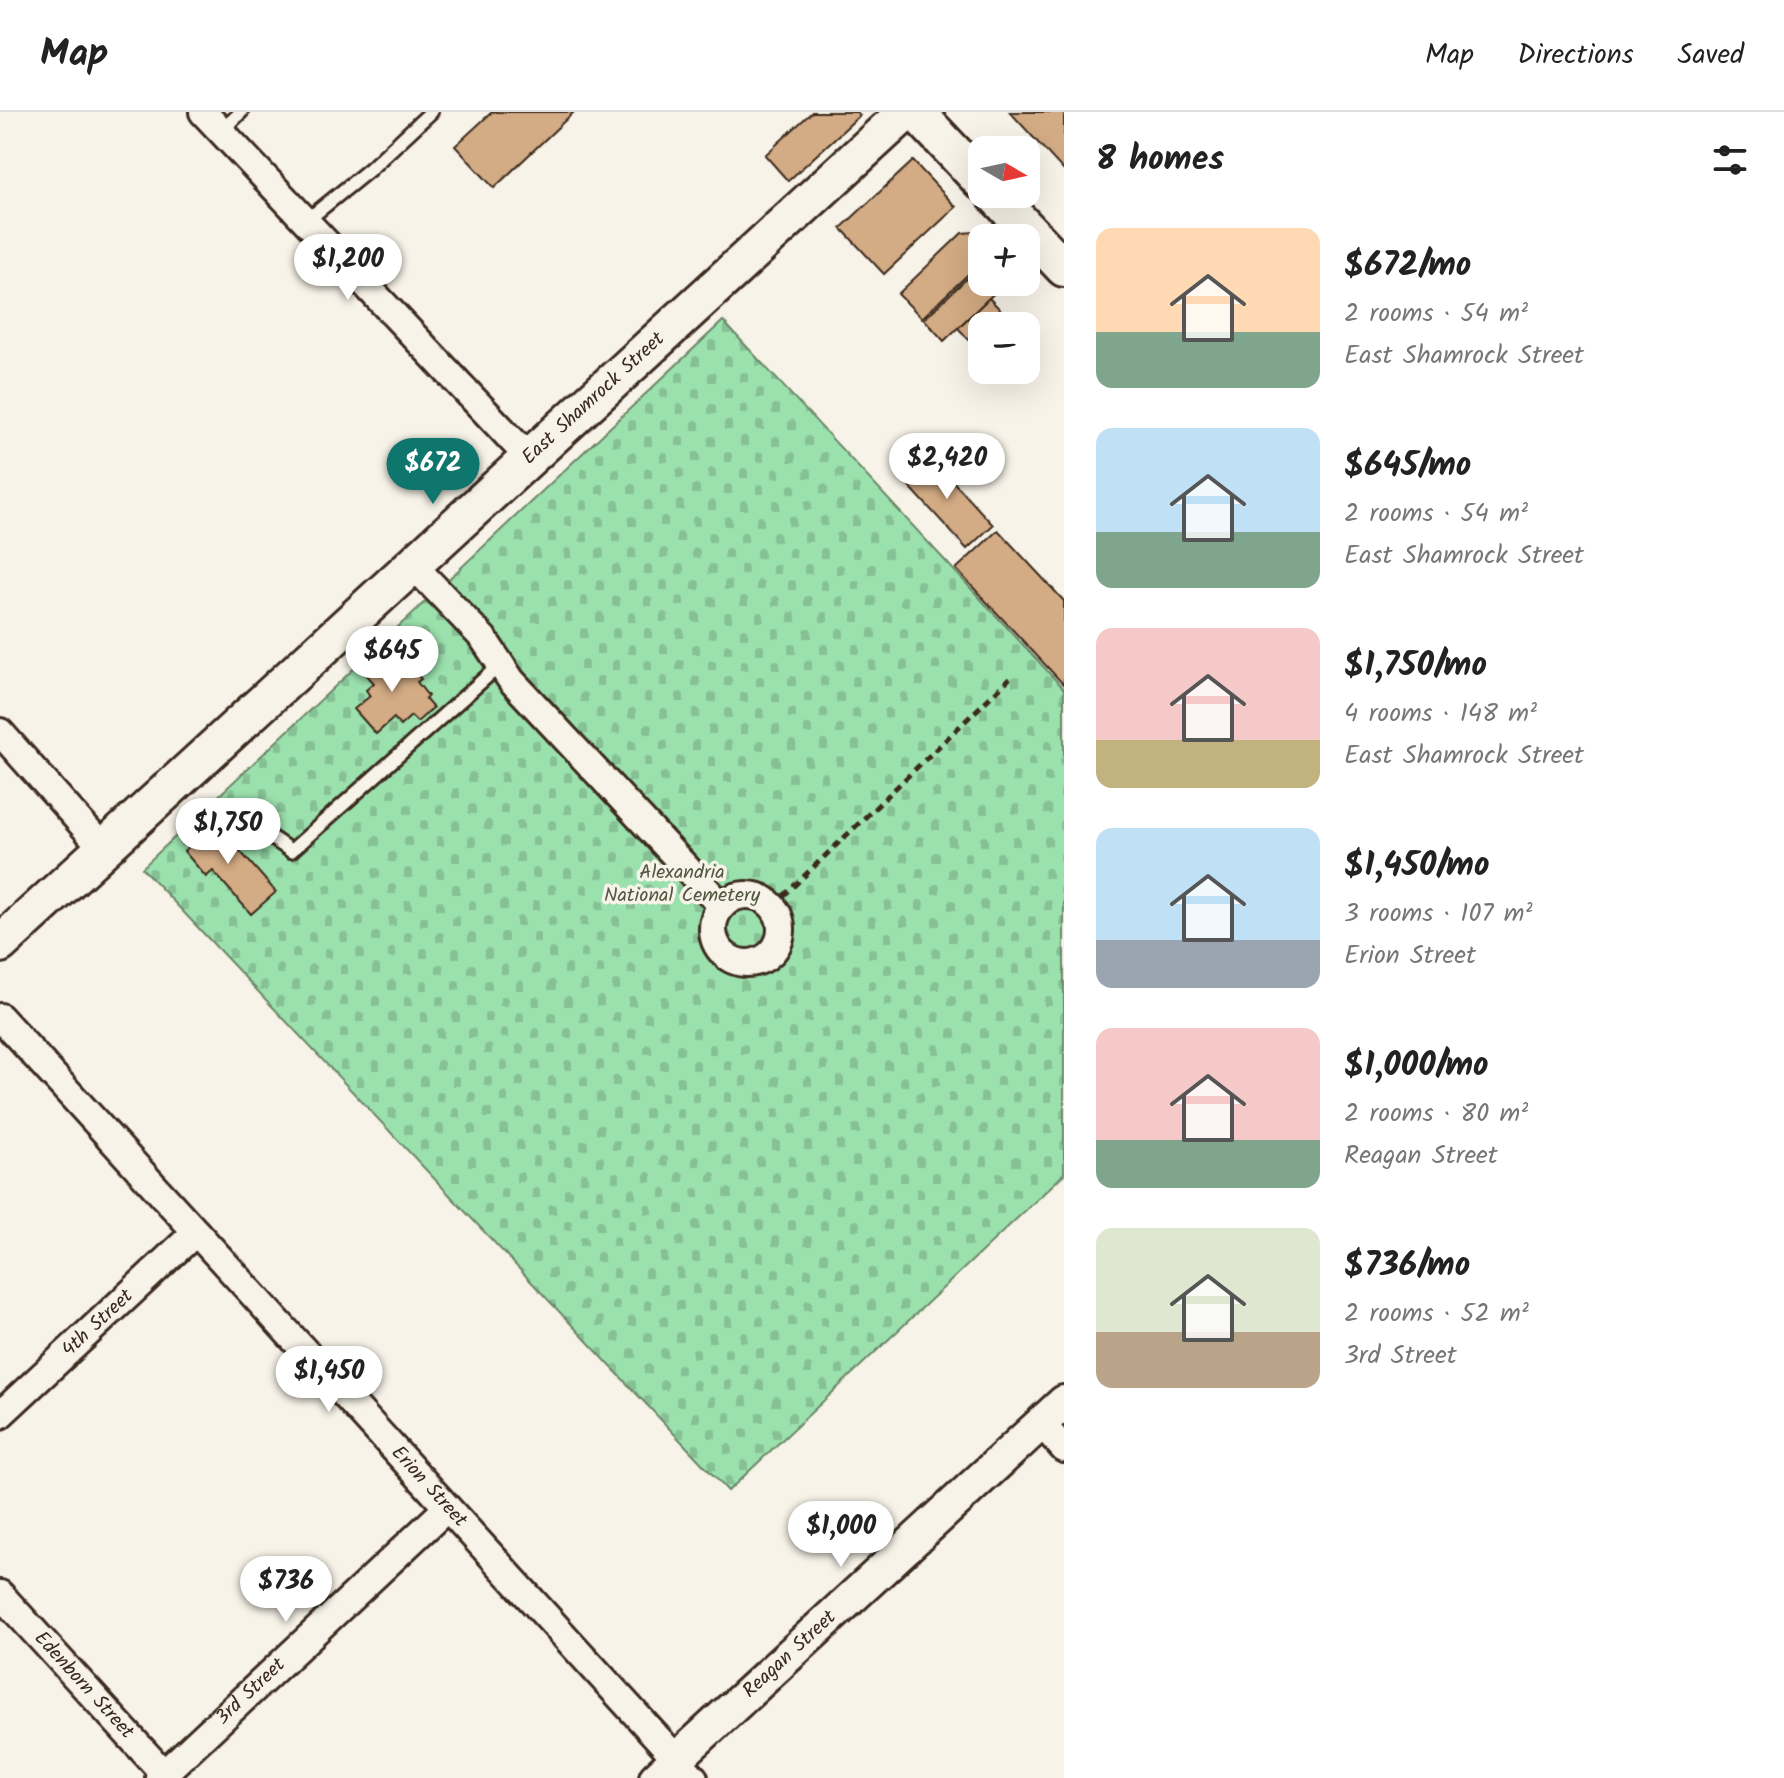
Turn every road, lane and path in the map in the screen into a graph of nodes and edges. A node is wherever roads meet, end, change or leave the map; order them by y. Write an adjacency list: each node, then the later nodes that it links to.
1 (241, 112): 5 (lane)
2 (431, 112): 8 (lane)
3 (906, 112): 10 (main road, East Shamrock Street)
4 (916, 112): 6 (main road)
5 (212, 121): 8 (street)
6 (968, 167)
7 (1008, 208): 9 (main road)
8 (306, 221): 10 (street)
9 (1057, 256)
10 (529, 458): 11 (main road, East Shamrock Street)
11 (413, 565): 12 (street); 16 (main road, East Shamrock Street)
12 (501, 664): 15 (lane); 17 (street)
13 (1010, 678): 18 (path)
14 (0, 732): 16 (street)
15 (260, 830)
16 (104, 849): 19 (main road, East Shamrock Street)
17 (722, 906): 18 (street); 18 (street)
18 (773, 906)
19 (0, 944)
20 (0, 1017): 21 (street, Erion Street)
21 (196, 1232): 23 (street, 4th Street); 25 (street, Erion Street)
22 (1052, 1412): 24 (street); 27 (street, Reagan Street)
23 (0, 1415)
24 (1064, 1449)
25 (447, 1508): 27 (street, Erion Street); 28 (street, 3rd Street)
26 (0, 1594): 28 (street, Edenborn Street)
27 (676, 1772)
28 (163, 1776)

